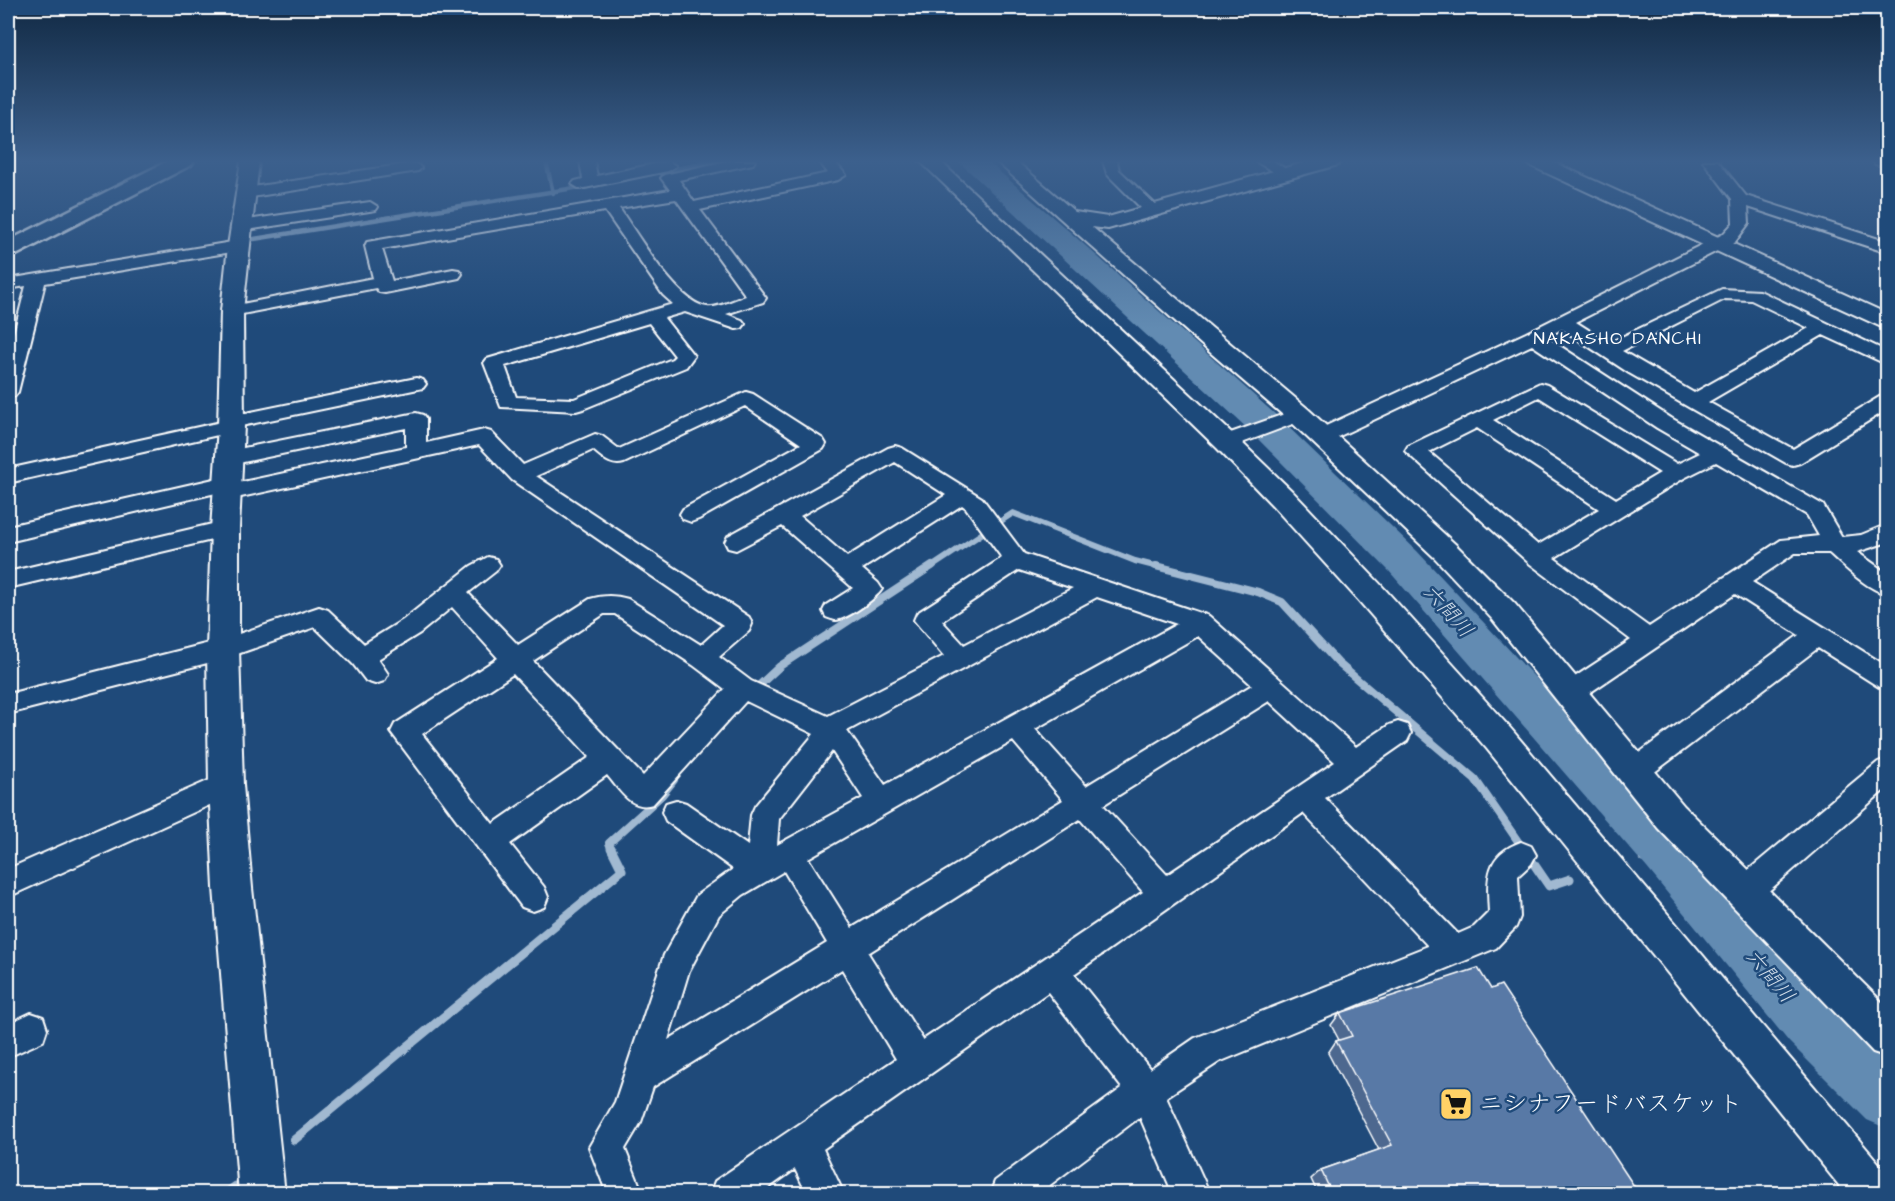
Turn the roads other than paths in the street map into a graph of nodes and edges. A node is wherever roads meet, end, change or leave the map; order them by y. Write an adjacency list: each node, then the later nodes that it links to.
1 (73, 217): 19 (main road)
2 (249, 217): 14 (street)
3 (251, 217): 14 (street)
4 (263, 217): 14 (street)
5 (540, 217): 22 (street)
6 (617, 217): 24 (street)
7 (698, 217): 26 (street)
8 (992, 217): 41 (street)
9 (1069, 217): 15 (street); 17 (street)
10 (1128, 217): 15 (street)
11 (1659, 217): 16 (street)
12 (1741, 217): 16 (street)
13 (1794, 217): 18 (street)
14 (242, 219): 21 (street); 25 (street)
15 (1108, 222): 17 (street)
16 (1718, 244): 28 (street); 29 (street)
17 (1104, 248): 40 (street)
18 (1887, 248)
19 (8, 250)
20 (453, 274): 22 (street)
21 (37, 279): 23 (street); 36 (street)
22 (383, 281): 25 (street)
23 (8, 284)
24 (686, 306): 26 (street); 27 (street)
25 (232, 311): 44 (street)
26 (708, 314): 30 (street)
27 (653, 316): 27 (street)
28 (1563, 322): 32 (street); 33 (street)
29 (1887, 323)
30 (736, 324)
31 (1822, 328): 33 (street); 34 (street); 38 (street)
32 (1533, 337): 40 (street); 43 (street)
33 (1608, 351): 38 (street)
34 (1887, 359)
35 (416, 384): 44 (street)
36 (8, 392)
37 (1887, 400): 38 (street)
38 (1693, 402)
39 (1479, 420): 45 (street); 49 (street); 57 (street)
40 (1301, 424): 41 (street); 77 (street)
41 (1240, 437): 113 (street)
42 (416, 452): 44 (street); 44 (street); 46 (street)
43 (1716, 453): 45 (street); 56 (street)
44 (229, 456): 47 (street); 52 (street); 54 (street)
45 (1676, 473): 49 (street)
46 (520, 475): 50 (street); 71 (street)
47 (8, 476)
48 (962, 495): 51 (street); 58 (street); 60 (street)
49 (1616, 510): 57 (street)
50 (691, 514)
51 (784, 515): 55 (street); 60 (street)
52 (225, 529): 61 (street); 70 (street)
53 (1887, 532): 56 (street)
54 (8, 534)
55 (736, 542)
56 (1835, 545): 62 (street); 63 (street)
57 (1537, 557): 69 (street)
58 (1016, 560): 64 (street); 72 (street)
59 (488, 564): 65 (street)
60 (847, 568): 66 (street)
61 (8, 580)
62 (1734, 583): 68 (street); 69 (street)
63 (1887, 586)
64 (1096, 587): 67 (street); 72 (street)
65 (453, 593): 70 (street); 73 (street)
66 (835, 610)
67 (1200, 623): 75 (street); 79 (street)
68 (1817, 635): 74 (street); 85 (street)
69 (1649, 640): 77 (street)
70 (223, 649): 78 (street); 86 (street)
71 (702, 658): 73 (street); 76 (street)
72 (961, 658): 80 (street)
73 (516, 660): 82 (street); 91 (street)
74 (1887, 680)
75 (1270, 687): 83 (street); 88 (street)
76 (749, 691): 80 (street); 82 (street)
77 (1570, 693): 85 (street)
78 (8, 704)
79 (1017, 727): 88 (street); 89 (street)
80 (832, 730): 89 (street); 94 (street)
81 (1398, 733): 83 (street)
82 (608, 759): 91 (street)
83 (1355, 763): 87 (street)
84 (1887, 770): 96 (street)
85 (1634, 772): 96 (street)
86 (226, 785): 95 (street); 107 (street)
87 (1306, 797): 97 (street); 100 (street)
88 (1084, 802): 97 (street); 99 (street)
89 (882, 803): 92 (street)
90 (676, 812): 94 (street)
91 (490, 842): 98 (street)
92 (790, 855): 94 (street); 99 (street)
93 (1521, 855): 100 (street)
94 (760, 871): 104 (street)
95 (8, 883)
96 (1745, 892): 102 (street)
97 (1164, 894): 101 (street)
98 (533, 897)
99 (847, 948): 103 (street); 104 (street)
100 (1454, 950): 105 (street)
101 (1051, 971): 103 (street); 105 (street)
102 (1887, 1034)
103 (918, 1063): 106 (street)
104 (640, 1076): 108 (street)
105 (1146, 1091): 111 (street); 112 (street)
106 (801, 1143): 109 (street); 110 (street)
107 (262, 1194)
108 (625, 1194)
109 (728, 1194)
110 (826, 1194)
111 (1008, 1194)
112 (1192, 1194)
113 (1875, 1194)

